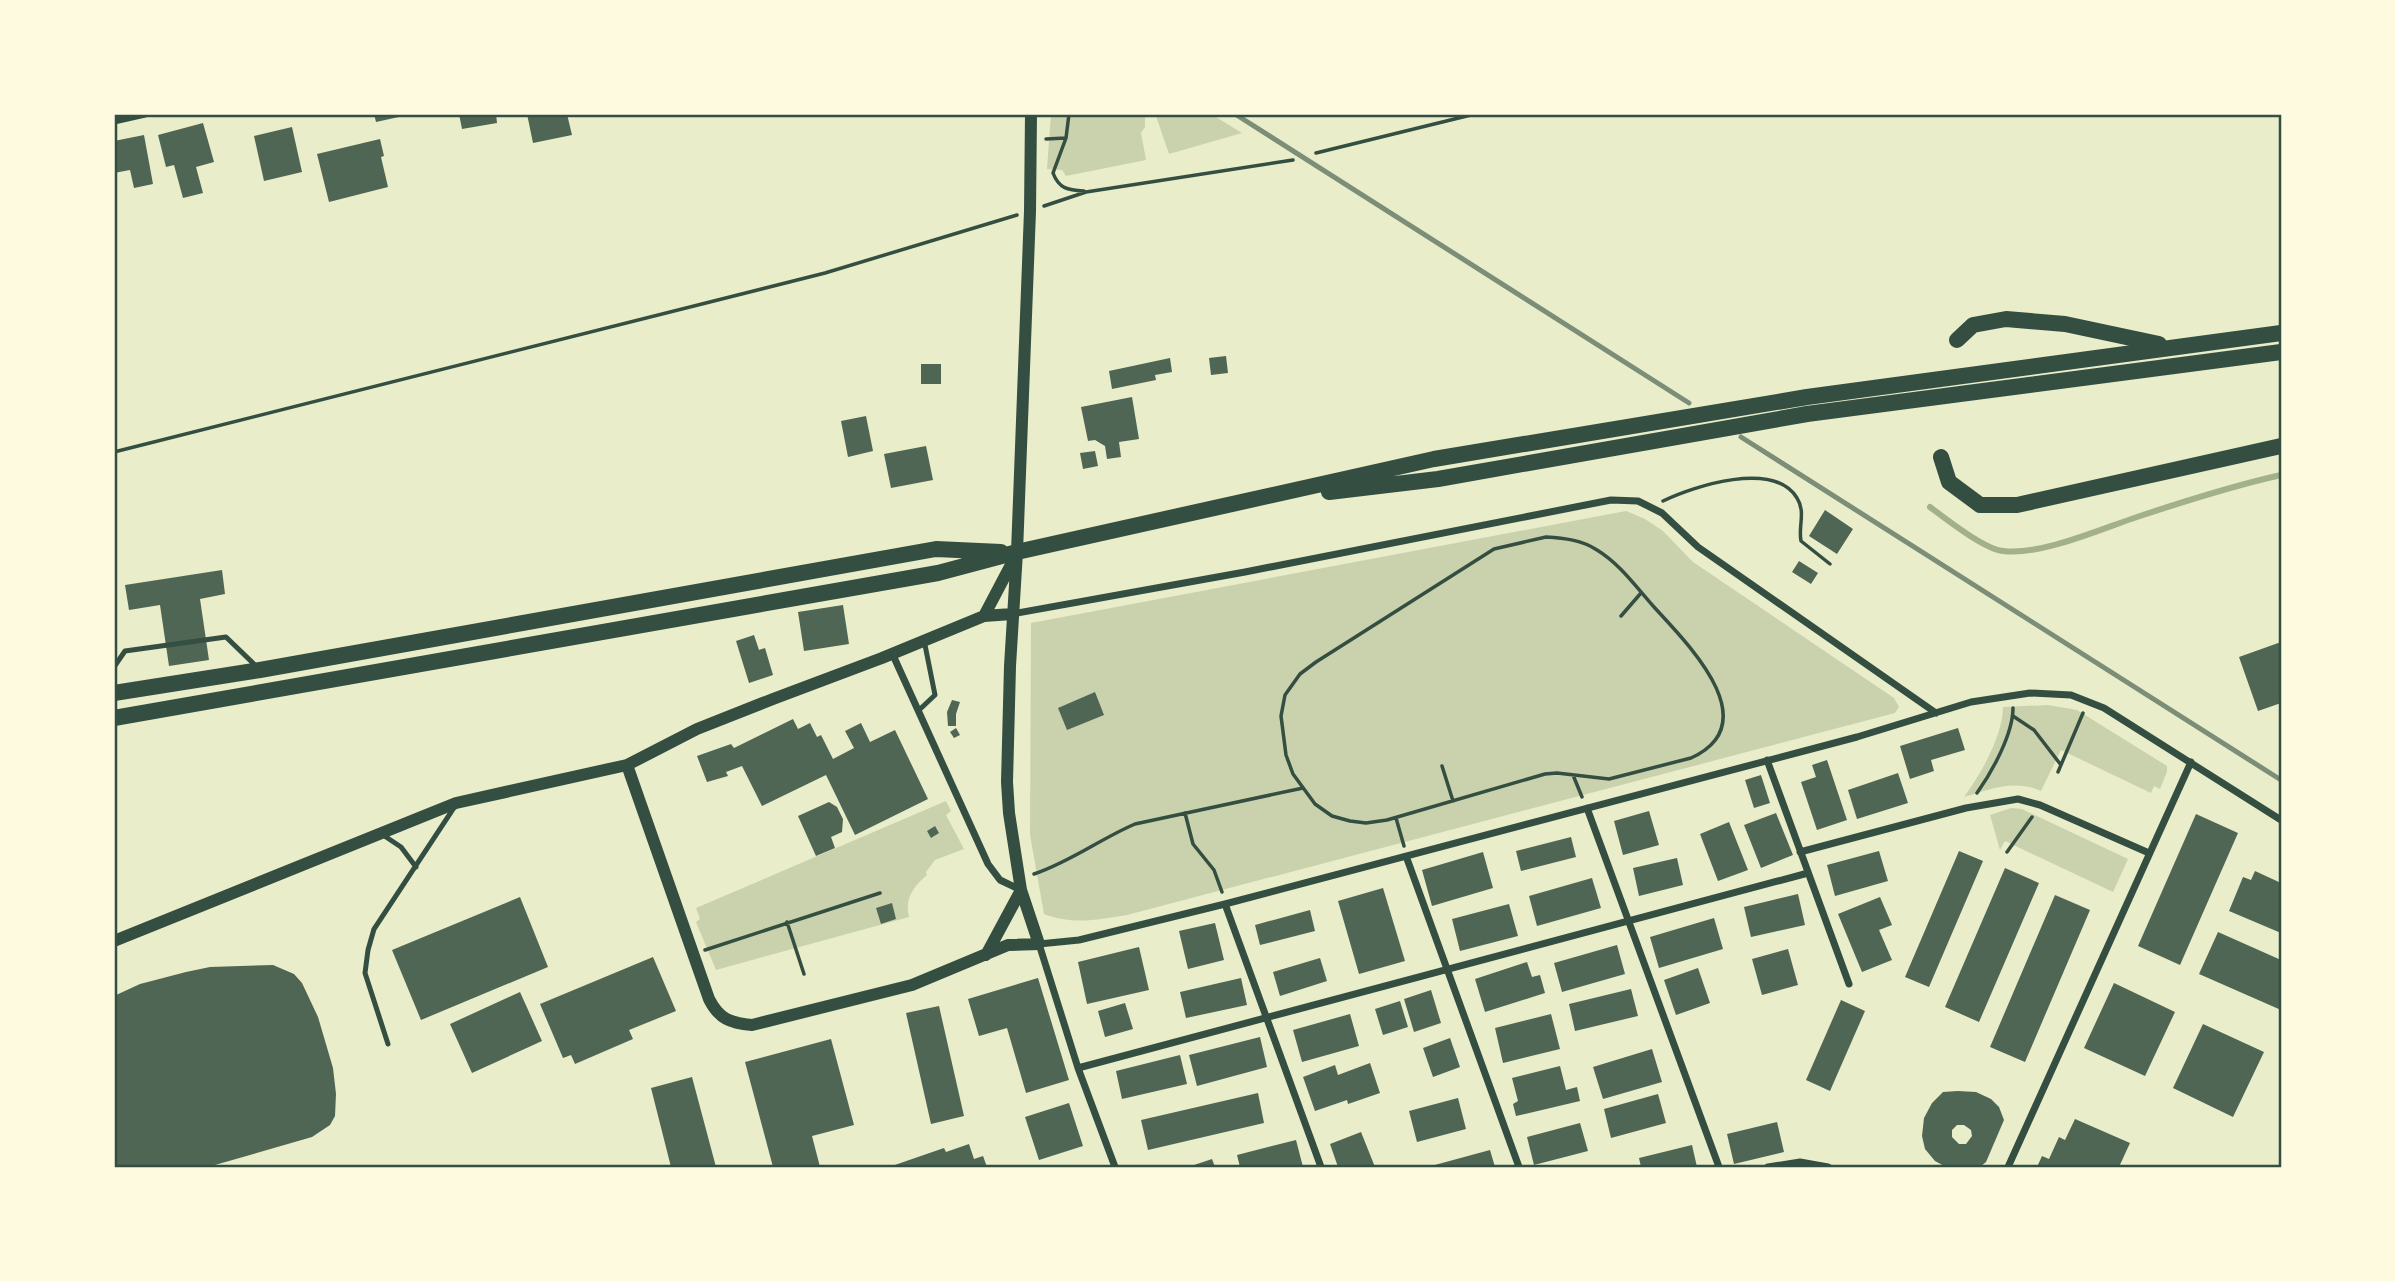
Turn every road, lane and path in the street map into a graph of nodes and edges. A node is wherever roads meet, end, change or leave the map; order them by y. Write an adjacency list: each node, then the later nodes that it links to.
1 (145, 114): 5 (street)
2 (1031, 114): 7 (street)
3 (1069, 114): 6 (path)
4 (1475, 114): 8 (path)
5 (118, 118)
6 (1066, 138): 7 (path); 10 (path)
7 (1032, 140): 11 (street)
8 (1316, 153)
9 (1293, 160): 10 (path)
10 (1086, 192): 11 (path)
11 (1030, 211): 17 (path); 21 (street)
12 (2281, 333): 14 (main road)
13 (1956, 340): 14 (main road)
14 (2172, 347): 19 (main road)
15 (2281, 352): 19 (main road)
16 (2281, 446): 18 (main road)
17 (114, 452)
18 (1941, 457)
19 (1246, 502): 21 (main road)
20 (1650, 506): 22 (path); 24 (street); 35 (street)
21 (1017, 552): 24 (street); 25 (street); 30 (main road); 37 (main road)
22 (1830, 564)
23 (1641, 593): 26 (path); 44 (path); 45 (path)
24 (1013, 614): 25 (street); 62 (street)
25 (984, 616): 27 (street)
26 (1621, 616)
27 (924, 640): 28 (street); 34 (lane)
28 (892, 653): 34 (street); 40 (street)
29 (114, 667): 30 (lane)
30 (260, 670): 31 (main road)
31 (114, 693)
32 (2012, 695): 33 (street); 35 (street); 36 (path)
33 (2088, 701): 39 (street); 41 (path)
34 (918, 711): 62 (street)
35 (1936, 713): 38 (street)
36 (2013, 716): 41 (path); 50 (path)
37 (114, 718)
38 (1767, 760): 49 (street); 55 (street)
39 (2191, 762): 53 (street); 57 (street)
40 (627, 765): 47 (street); 69 (street)
41 (2061, 765): 43 (path)
42 (1442, 766): 46 (path)
43 (2058, 772)
44 (1573, 775): 46 (path); 49 (path)
45 (1303, 788): 51 (path); 52 (path)
46 (1453, 801): 52 (path)
47 (456, 803): 54 (street); 59 (lane)
48 (2040, 805): 50 (street); 56 (path); 57 (street)
49 (1587, 808): 58 (street); 66 (street)
50 (1966, 808): 55 (street)
51 (1185, 813): 61 (path); 62 (path)
52 (1396, 818): 58 (path)
53 (2281, 820)
54 (380, 834): 59 (lane); 67 (street)
55 (1800, 852): 60 (street)
56 (2007, 852)
57 (2149, 853): 83 (street)
58 (1406, 856): 64 (street); 71 (street)
59 (416, 867): 75 (lane)
60 (1808, 873): 66 (street); 73 (street)
61 (1219, 882)
62 (1020, 884): 68 (street); 70 (street)
63 (880, 893): 65 (path)
64 (1225, 904): 68 (street); 74 (street)
65 (787, 922): 69 (path); 72 (path)
66 (1629, 922): 71 (street); 80 (street)
67 (114, 941)
68 (1039, 944): 70 (street); 76 (street)
69 (693, 954): 70 (street)
70 (986, 955)
71 (1448, 970): 74 (street); 79 (street)
72 (804, 974)
73 (1849, 984)
74 (1266, 1020): 76 (street); 78 (street)
75 (388, 1044)
76 (1077, 1068): 77 (street)
77 (1115, 1167)
78 (1321, 1167)
79 (1518, 1167)
80 (1719, 1167)
81 (1768, 1167): 82 (street)
82 (1828, 1167)
83 (2008, 1167)

